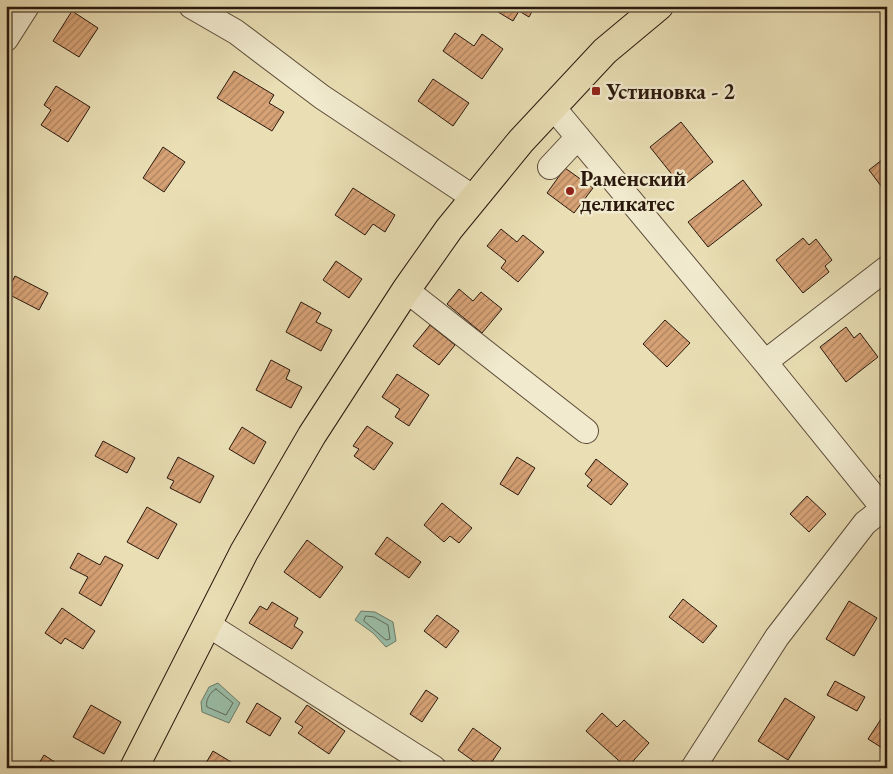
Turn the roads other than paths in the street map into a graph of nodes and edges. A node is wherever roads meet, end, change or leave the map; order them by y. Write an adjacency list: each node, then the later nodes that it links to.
1 (27, 6): 4 (street)
2 (191, 6): 8 (street)
3 (659, 6): 5 (main road)
4 (6, 39)
5 (552, 106): 6 (street); 8 (main road)
6 (578, 137): 7 (street); 11 (street)
7 (550, 167)
8 (474, 198): 10 (main road)
9 (887, 268): 11 (street)
10 (406, 290): 12 (street); 14 (main road)
11 (766, 362): 13 (street)
12 (586, 432)
13 (885, 511): 17 (street)
14 (207, 624): 15 (main road); 16 (street)
15 (134, 768)
16 (434, 768)
17 (693, 768)

